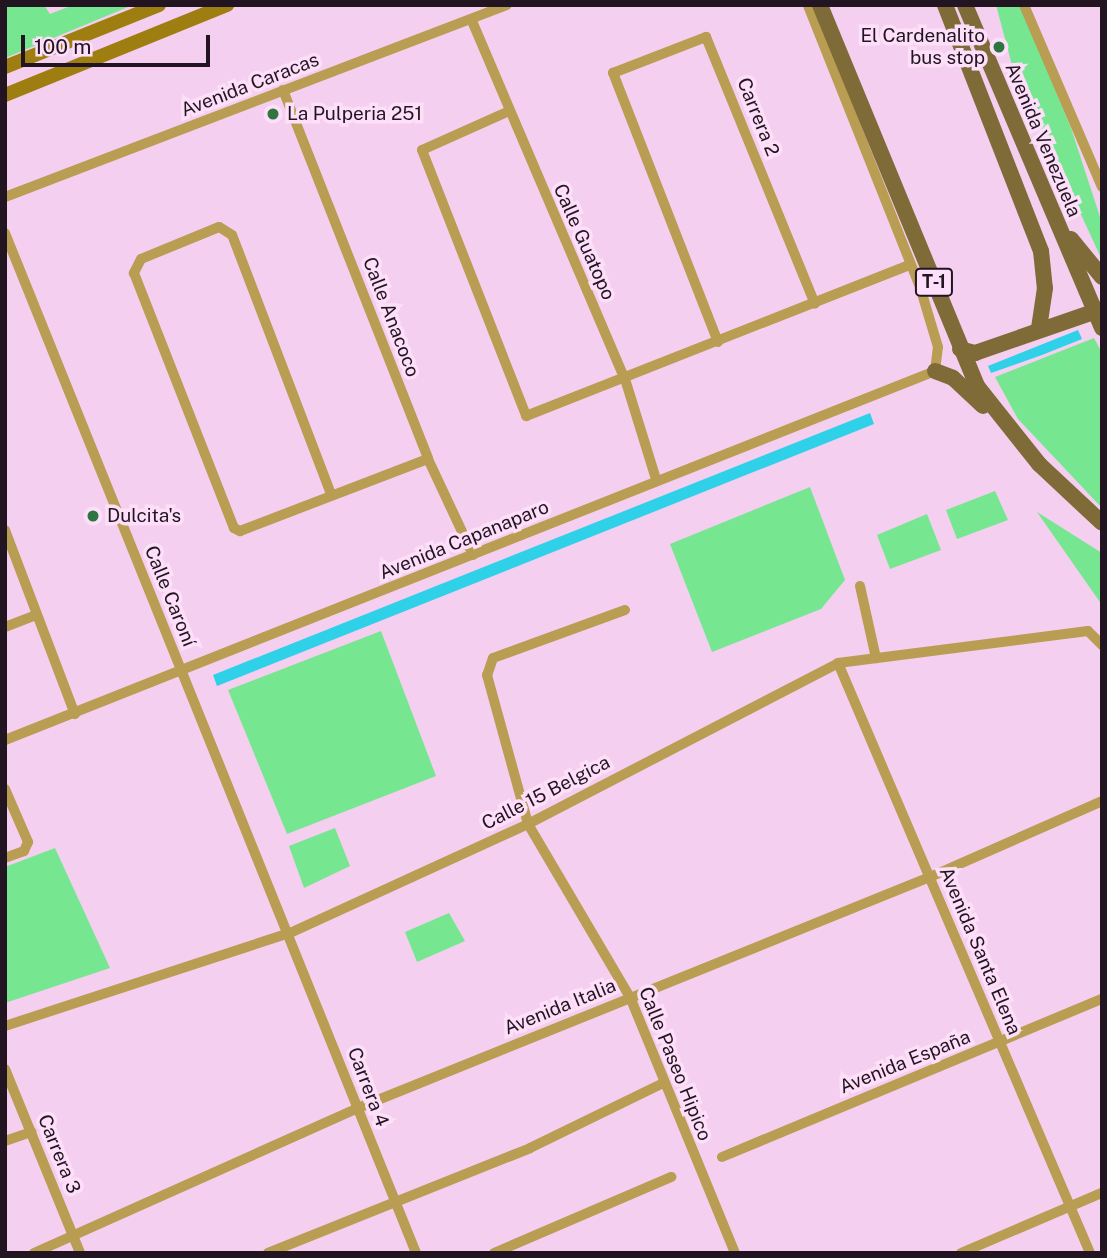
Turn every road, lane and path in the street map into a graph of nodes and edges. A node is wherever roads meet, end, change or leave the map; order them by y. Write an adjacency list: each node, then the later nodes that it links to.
1 (159, 5): 10 (street)
2 (226, 5): 12 (street)
3 (507, 5): 9 (street, Avenida Caracas)
4 (808, 5): 18 (street)
5 (820, 5): 25 (main road, T-1)
6 (945, 5): 22 (main road)
7 (965, 5): 13 (main road, Avenida Venezuela)
8 (1024, 5): 15 (street)
9 (472, 21): 11 (street, Avenida Caracas); 14 (street, Calle Guatopo)
10 (5, 67)
11 (283, 90): 16 (street, Avenida Caracas); 29 (street, Calle Anacoco)
12 (5, 95)
13 (1003, 102): 19 (main road); 21 (main road, Avenida Venezuela)
14 (508, 113): 27 (street, Calle Guatopo); 27 (street)
15 (1102, 187)
16 (5, 197)
17 (5, 233): 42 (street, Calle Caroní)
18 (909, 265): 20 (street); 26 (street)
19 (1102, 277)
20 (815, 304): 24 (street); 24 (street, Carrera 2)
21 (1097, 310): 22 (main road); 23 (main road, Avenida Venezuela)
22 (1039, 328): 25 (main road)
23 (1102, 328)
24 (718, 342): 27 (street)
25 (960, 349): 28 (main road, T-1)
26 (935, 372): 28 (main road); 30 (street, Avenida Capanaparo)
27 (625, 379): 30 (street, Calle Guatopo)
28 (1008, 429): 32 (main road, T-1)
29 (428, 458): 31 (street); 34 (street, Calle Anacoco)
30 (656, 479): 34 (street, Avenida Capanaparo)
31 (331, 494): 31 (street)
32 (1102, 523)
33 (5, 530): 37 (street)
34 (473, 555): 42 (street, Avenida Capanaparo)
35 (860, 586): 40 (street)
36 (625, 610): 47 (street, Calle Paseo Hipico)
37 (36, 615): 38 (street); 43 (street)
38 (5, 627)
39 (1102, 645): 40 (street, Calle 15 Belgica)
40 (876, 658): 41 (street, Calle 15 Belgica)
41 (838, 663): 47 (street, Calle 15 Belgica); 49 (street, Avenida Santa Elena)
42 (182, 674): 43 (street, Avenida Capanaparo); 50 (street, Calle Caroní)
43 (75, 714): 44 (street, Avenida Capanaparo)
44 (5, 740)
45 (5, 789): 48 (street)
46 (1102, 801): 49 (street, Avenida Italia)
47 (528, 824): 50 (street, Calle 15 Belgica); 51 (street, Calle Paseo Hipico)
48 (5, 858)
49 (930, 877): 51 (street, Avenida Italia); 54 (street, Avenida Santa Elena)
50 (290, 933): 53 (street, Calle 15 Belgica); 57 (street, Carrera 4)
51 (630, 997): 56 (street, Calle Paseo Hipico); 57 (street, Avenida Italia)
52 (1102, 999): 54 (street, Avenida España)
53 (5, 1026)
54 (999, 1042): 60 (street, Avenida España); 64 (street, Avenida Santa Elena)
55 (5, 1069): 58 (street, Carrera 3)
56 (663, 1083): 63 (street); 71 (street, Calle Paseo Hipico)
57 (358, 1108): 63 (street, Carrera 4); 65 (street, Avenida Italia)
58 (31, 1132): 59 (street); 65 (street, Carrera 3)
59 (5, 1141)
60 (722, 1157)
61 (671, 1177): 70 (street)
62 (1102, 1193): 64 (street)
63 (397, 1205): 68 (street); 69 (street, Carrera 4)
64 (1070, 1206): 72 (street); 73 (street, Avenida Santa Elena)
65 (74, 1236): 66 (street, Avenida Italia); 67 (street, Carrera 3)
66 (34, 1253)
67 (80, 1253)
68 (268, 1253)
69 (416, 1253)
70 (494, 1253)
71 (735, 1253)
72 (961, 1253)
73 (1090, 1253)

